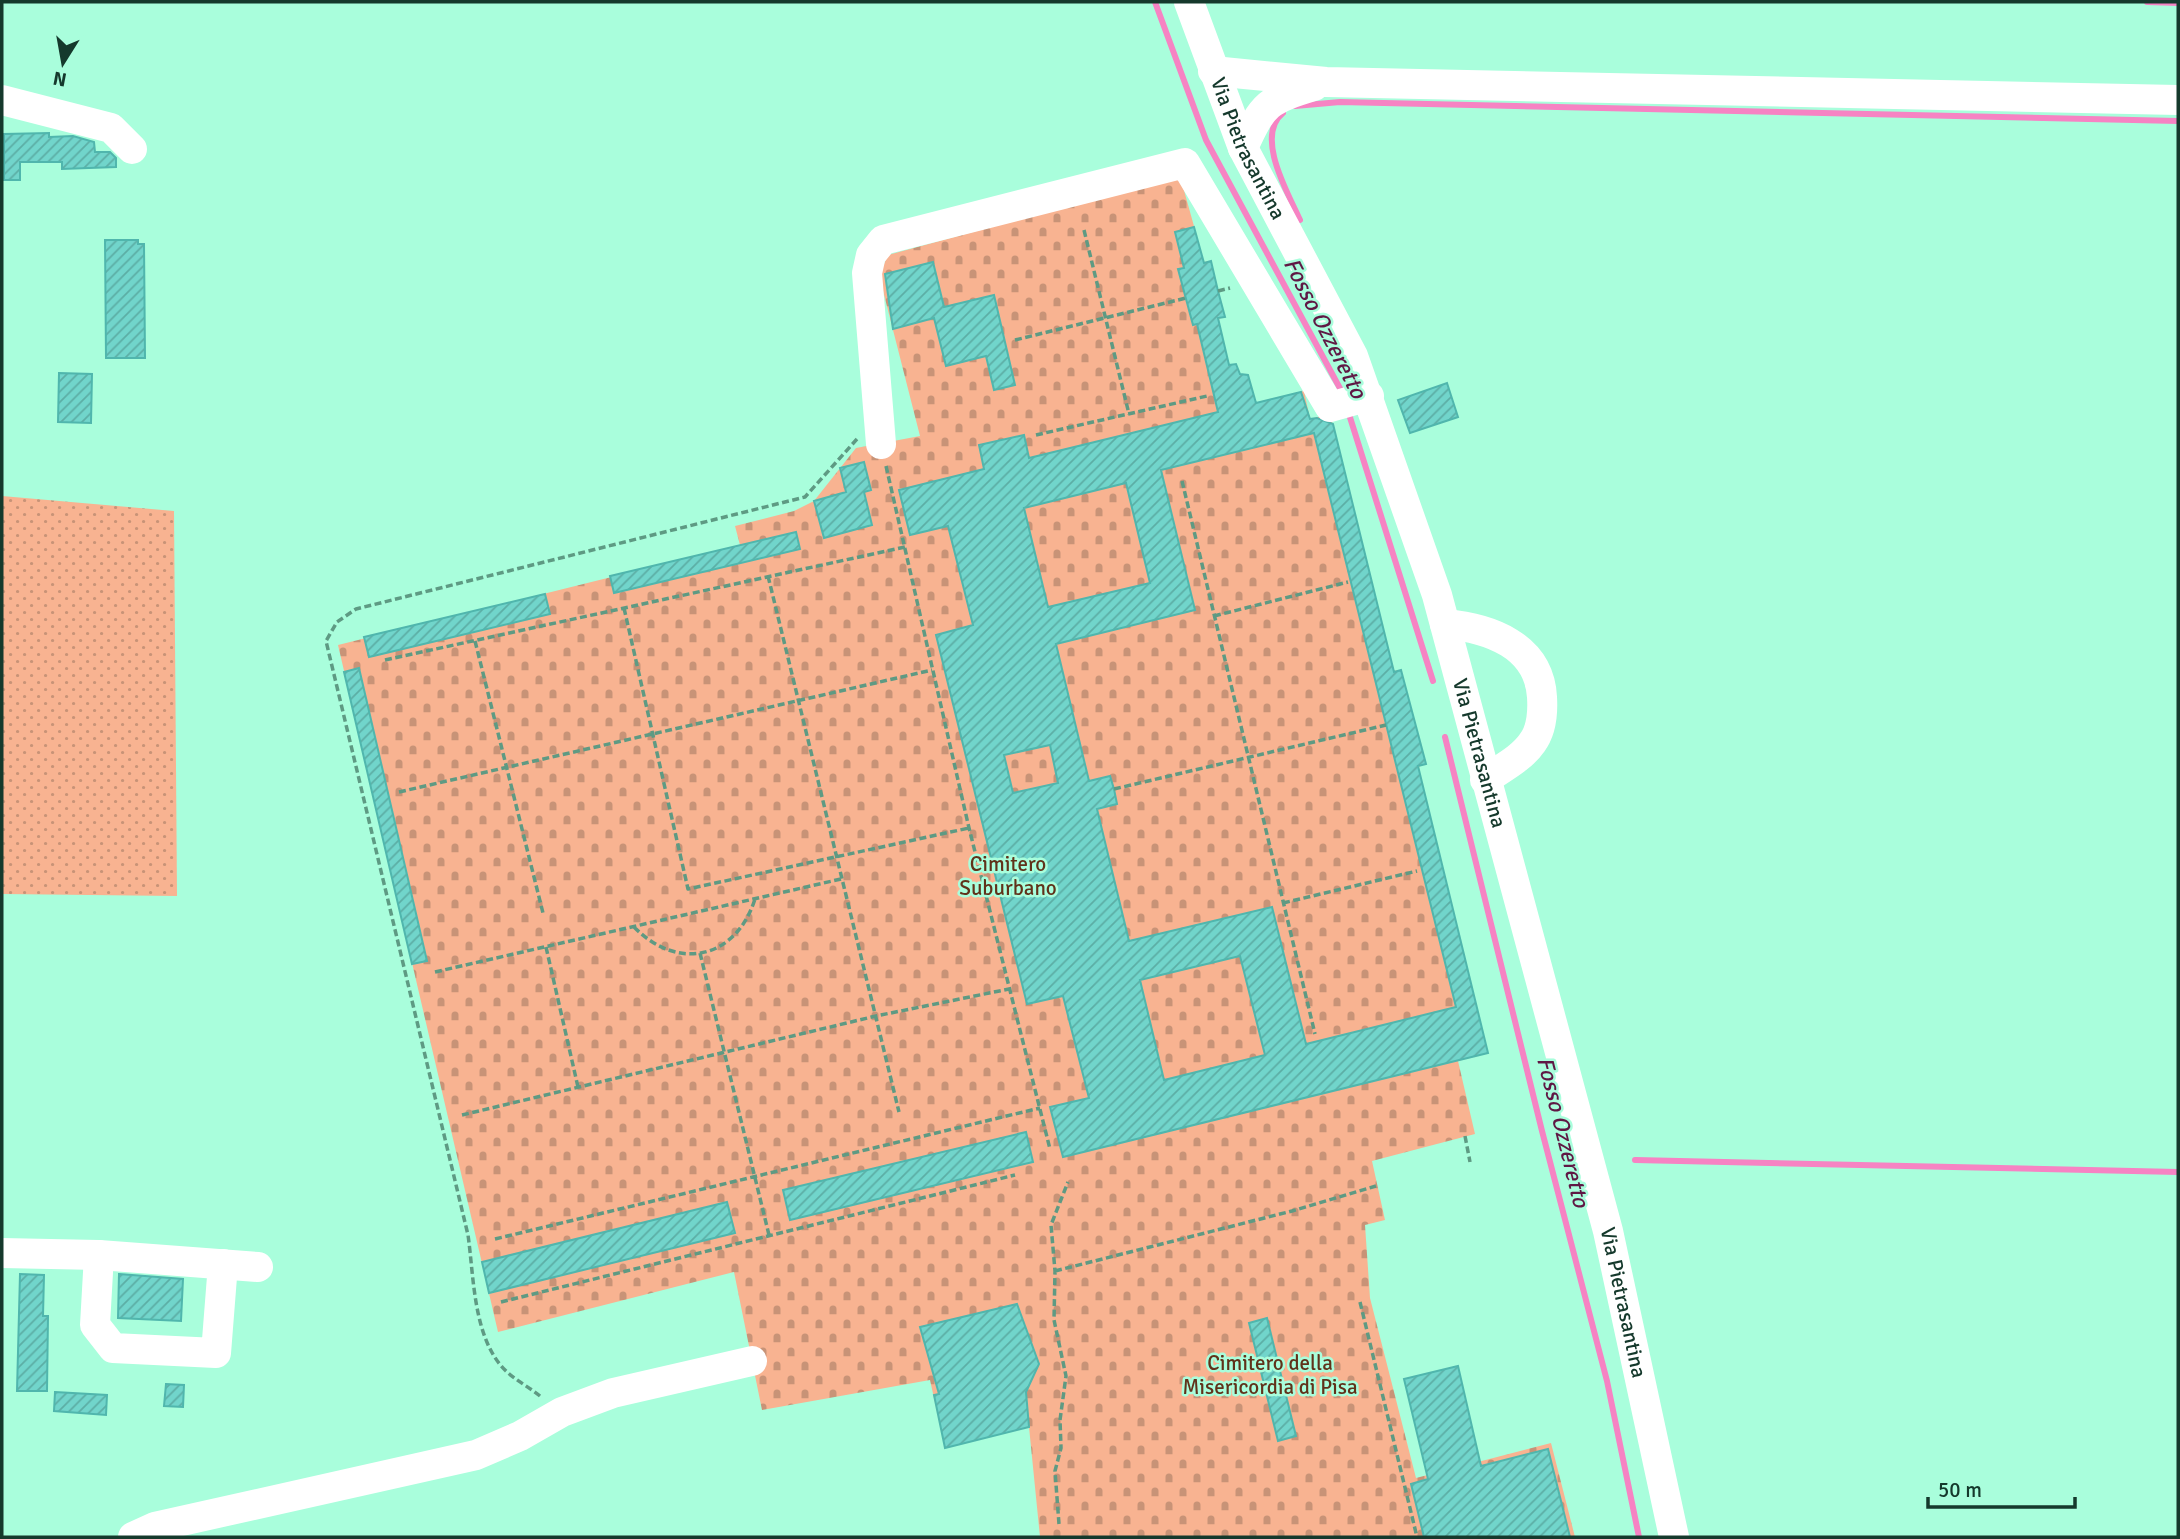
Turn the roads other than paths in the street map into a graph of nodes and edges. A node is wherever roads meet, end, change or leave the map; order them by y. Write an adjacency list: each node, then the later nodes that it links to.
1 (1189, 2): 2 (street, Via Pietrasantina)
2 (1213, 71): 3 (street); 6 (street, Via Pietrasantina)
3 (1326, 82): 5 (street); 6 (street)
4 (2, 100): 7 (street)
5 (2178, 100)
6 (1243, 148): 8 (street, Via Pietrasantina)
7 (132, 149)
8 (1352, 401): 9 (street); 10 (street, Via Pietrasantina)
9 (879, 433)
10 (1445, 624): 11 (street, Via Pietrasantina); 11 (street)
11 (1485, 780): 18 (street, Via Pietrasantina)
12 (2, 1253): 13 (street)
13 (99, 1255): 14 (street); 14 (street)
14 (223, 1264): 15 (street)
15 (258, 1267)
16 (752, 1362): 17 (street)
17 (133, 1537)
18 (1674, 1537)

